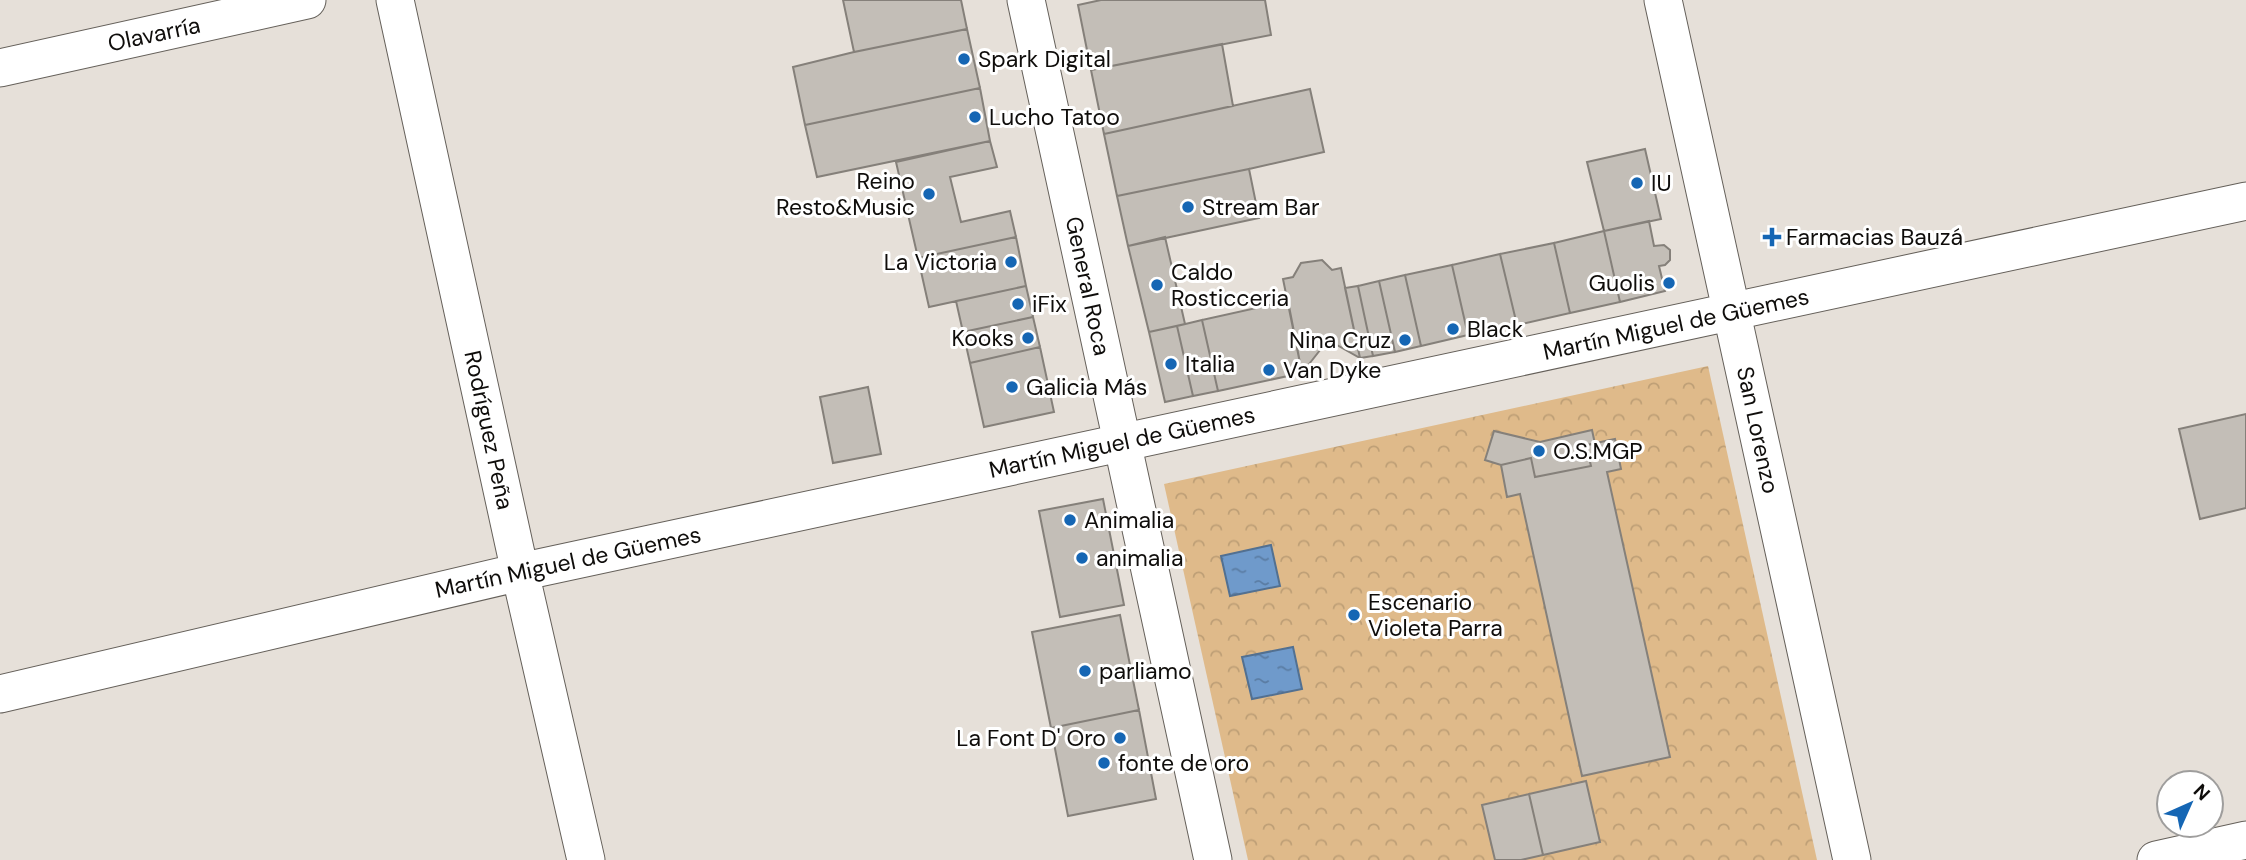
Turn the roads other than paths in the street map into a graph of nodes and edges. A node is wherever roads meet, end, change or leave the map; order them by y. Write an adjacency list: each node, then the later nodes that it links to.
1 (307, 0): 5 (street, Olavarría)
2 (395, 0): 9 (street, Rodríguez Peña)
3 (1026, 0): 8 (street, General Roca)
4 (1664, 0): 7 (street, San Lorenzo)
5 (0, 68)
6 (2246, 201): 7 (street, Martín Miguel de Güemes)
7 (1732, 312): 8 (street, Martín Miguel de Güemes); 14 (street, San Lorenzo)
8 (1122, 442): 9 (street, Martín Miguel de Güemes); 13 (street, General Roca)
9 (520, 572): 10 (street, Martín Miguel de Güemes); 12 (street, Rodríguez Peña)
10 (0, 694)
11 (2246, 840): 15 (street)
12 (586, 860)
13 (1213, 860)
14 (1852, 860)
15 (2156, 860)

